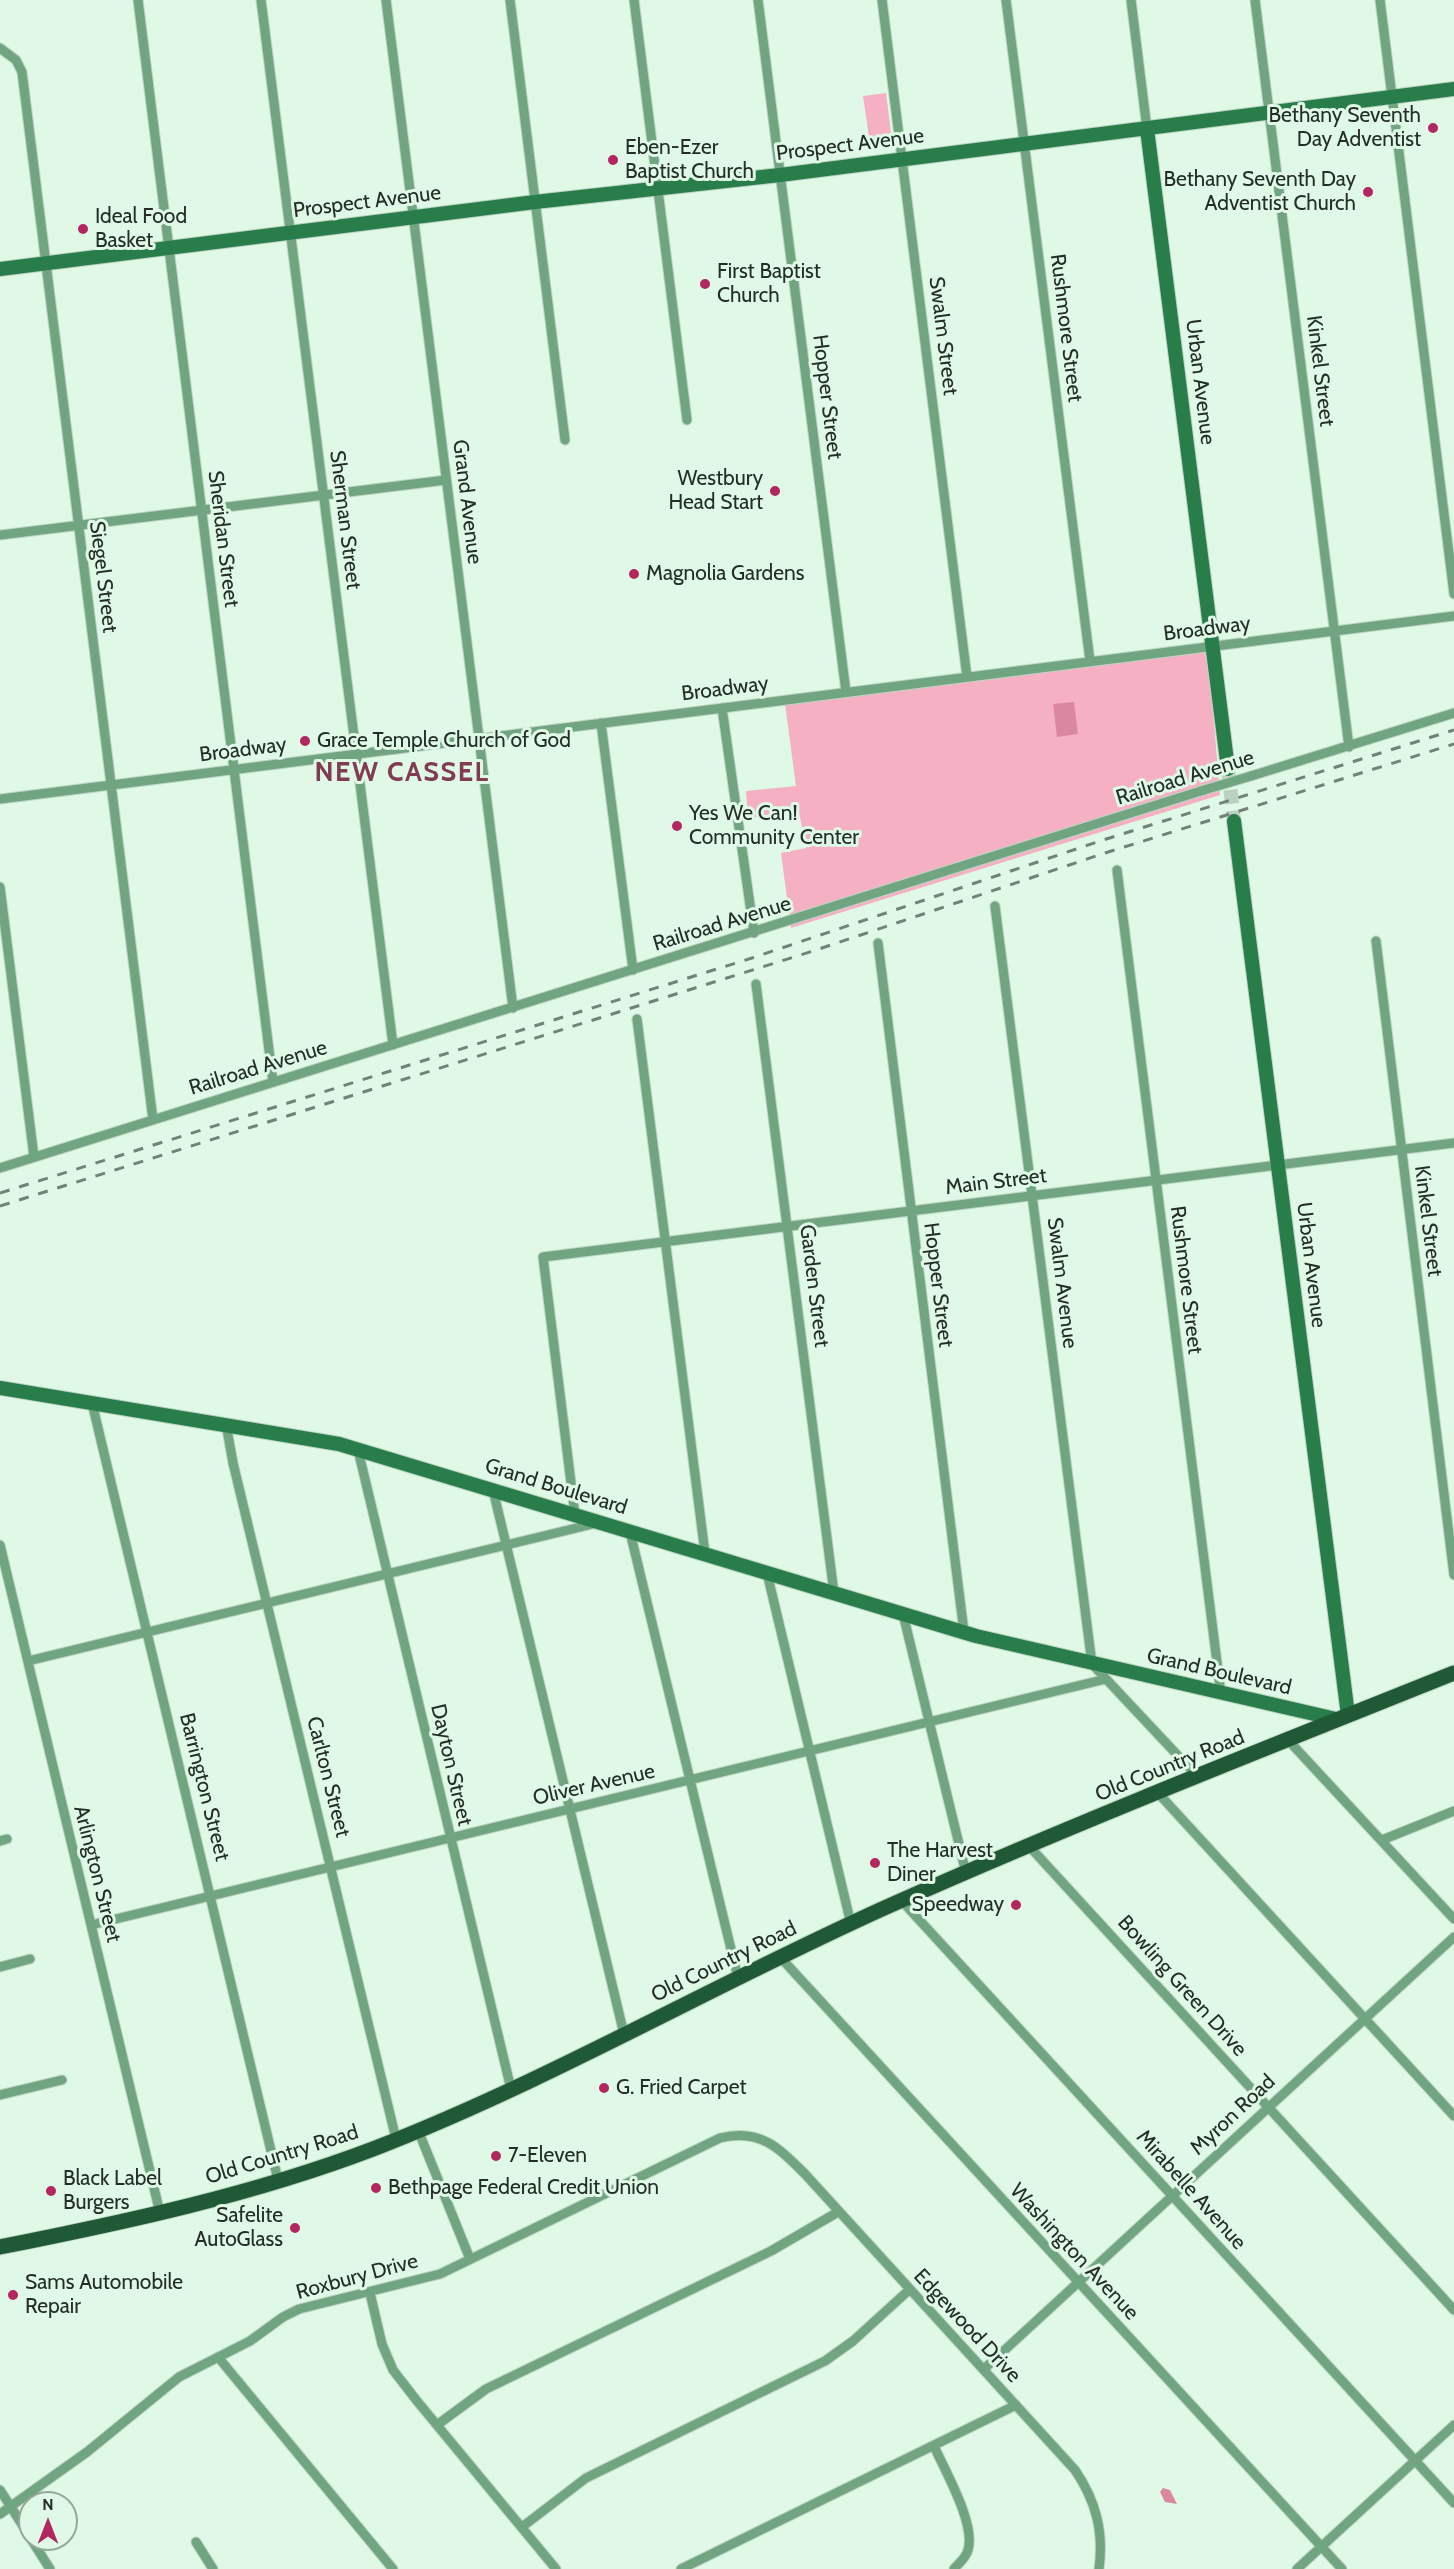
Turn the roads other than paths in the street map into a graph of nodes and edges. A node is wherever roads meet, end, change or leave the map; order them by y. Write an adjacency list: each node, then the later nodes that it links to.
1 (138, 0): 24 (street, Sheridan Street)
2 (261, 0): 23 (street, Sherman Street)
3 (386, 0): 22 (street, Grand Avenue)
4 (510, 0): 21 (street)
5 (634, 0): 20 (street)
6 (758, 0): 19 (street, Hopper Street)
7 (882, 0): 18 (street, Swalm Street)
8 (1006, 0): 17 (street, Rushmore Street)
9 (1131, 0): 16 (street, Urban Avenue)
10 (1255, 0): 15 (street, Kinkel Street)
11 (1380, 0): 14 (street)
12 (0, 48): 25 (street, Siegel Street)
13 (1454, 89): 14 (street, Prospect Avenue)
14 (1392, 97): 15 (street, Prospect Avenue); 34 (street)
15 (1269, 113): 16 (street, Prospect Avenue); 36 (street, Kinkel Street)
16 (1147, 129): 17 (street, Prospect Avenue); 37 (street, Urban Avenue)
17 (1025, 144): 18 (street, Prospect Avenue); 38 (street, Rushmore Street)
18 (903, 159): 19 (street, Prospect Avenue); 39 (street, Swalm Street)
19 (780, 175): 20 (street, Prospect Avenue); 40 (street, Hopper Street)
20 (658, 190): 21 (street, Prospect Avenue); 27 (street)
21 (535, 202): 22 (street, Prospect Avenue); 28 (street)
22 (413, 217): 23 (street, Prospect Avenue); 29 (street, Grand Avenue)
23 (290, 233): 24 (street, Prospect Avenue); 30 (street, Sherman Street)
24 (168, 248): 25 (street, Prospect Avenue); 31 (street, Sheridan Street)
25 (46, 263): 26 (street, Prospect Avenue); 32 (street, Siegel Street)
26 (0, 269)
27 (687, 420)
28 (566, 440)
29 (446, 480): 30 (street); 44 (street, Grand Avenue)
30 (323, 495): 31 (street); 46 (street, Sherman Street)
31 (201, 510): 32 (street); 48 (street, Sheridan Street)
32 (78, 526): 33 (street); 49 (street, Siegel Street)
33 (0, 535)
34 (1454, 594)
35 (1454, 616): 36 (street, Broadway)
36 (1335, 631): 37 (street, Broadway); 45 (street, Kinkel Street)
37 (1213, 646): 38 (street, Broadway); 47 (street, Urban Avenue)
38 (1090, 661): 39 (street, Broadway)
39 (968, 677): 40 (street, Broadway)
40 (846, 692): 41 (street, Broadway)
41 (722, 708): 43 (street, Broadway); 55 (street)
42 (1454, 713): 45 (street, Railroad Avenue)
43 (601, 723): 44 (street, Broadway); 58 (street)
44 (478, 739): 46 (street, Broadway); 60 (street, Grand Avenue)
45 (1349, 747): 55 (street, Railroad Avenue, bridge)
46 (356, 754): 48 (street, Broadway); 62 (street, Sherman Street)
47 (1228, 769)
48 (234, 770): 49 (street, Broadway); 63 (street, Sheridan Street)
49 (111, 785): 50 (street, Broadway); 64 (street, Siegel Street)
50 (0, 799)
51 (1234, 821): 68 (street, Urban Avenue)
52 (1117, 870): 70 (street, Rushmore Street)
53 (0, 887): 67 (street)
54 (995, 906): 71 (street, Swalm Avenue)
55 (754, 933): 58 (street, Railroad Avenue)
56 (1376, 941): 66 (street, Kinkel Street)
57 (878, 943): 72 (street, Hopper Street)
58 (633, 970): 60 (street, Railroad Avenue)
59 (756, 984): 73 (street, Garden Street)
60 (513, 1008): 62 (street, Railroad Avenue)
61 (637, 1019): 74 (street)
62 (393, 1045): 63 (street, Railroad Avenue)
63 (273, 1082): 64 (street, Railroad Avenue)
64 (153, 1120): 67 (street, Railroad Avenue)
65 (1454, 1143): 66 (street, Main Street)
66 (1401, 1150): 68 (street, Main Street); 88 (street, Kinkel Street)
67 (34, 1157): 69 (street, Railroad Avenue)
68 (1278, 1165): 70 (street, Main Street); 99 (street, Urban Avenue)
69 (0, 1168)
70 (1155, 1180): 71 (street, Main Street); 98 (street, Rushmore Street)
71 (1033, 1196): 72 (street, Main Street); 95 (street, Swalm Avenue)
72 (911, 1211): 73 (street, Main Street); 93 (street, Hopper Street)
73 (788, 1227): 74 (street, Main Street); 89 (street, Garden Street)
74 (666, 1242): 80 (street, Main Street); 85 (street)
75 (0, 1388): 76 (street, Grand Boulevard)
76 (92, 1403): 77 (street, Grand Boulevard); 92 (street, Barrington Street)
77 (226, 1424): 78 (street, Grand Boulevard); 90 (street, Carlton Street)
78 (358, 1450): 79 (street, Grand Boulevard); 87 (street, Dayton Street)
79 (494, 1490): 80 (street, Grand Boulevard); 84 (street)
80 (575, 1515): 81 (street, Grand Boulevard)
81 (601, 1522): 82 (street, Grand Boulevard); 84 (street)
82 (630, 1532): 85 (street, Grand Boulevard); 104 (street)
83 (0, 1545): 94 (street, Arlington Street)
84 (507, 1546): 87 (street); 106 (street)
85 (705, 1553): 86 (street, Grand Boulevard)
86 (767, 1573): 89 (street, Grand Boulevard); 102 (street)
87 (387, 1575): 90 (street); 108 (street, Dayton Street)
88 (1454, 1575)
89 (834, 1593): 91 (street, Grand Boulevard)
90 (267, 1603): 92 (street); 111 (street, Carlton Street)
91 (903, 1614): 93 (street, Grand Boulevard); 100 (street)
92 (147, 1632): 94 (street); 113 (street, Barrington Street)
93 (964, 1632): 95 (street, Grand Boulevard)
94 (28, 1661): 117 (street, Arlington Street)
95 (1092, 1664): 97 (street); 98 (street, Grand Boulevard)
96 (1454, 1673): 99 (main road, Old Country Road)
97 (1106, 1679): 100 (street, Oliver Avenue); 103 (street)
98 (1221, 1694): 99 (street, Grand Boulevard)
99 (1342, 1717): 101 (main road, Old Country Road)
100 (930, 1723): 102 (street, Oliver Avenue); 112 (street)
101 (1288, 1740): 103 (main road, Old Country Road); 109 (street)
102 (810, 1752): 104 (street, Oliver Avenue); 116 (street)
103 (1198, 1777): 105 (main road, Old Country Road)
104 (690, 1781): 106 (street, Oliver Avenue); 122 (street)
105 (1158, 1793): 110 (main road, Old Country Road); 123 (street)
106 (570, 1810): 108 (street, Oliver Avenue); 124 (street)
107 (1454, 1811): 109 (street)
108 (450, 1838): 111 (street, Oliver Avenue); 126 (street, Dayton Street)
109 (1382, 1840): 115 (street)
110 (1029, 1846): 112 (main road, Old Country Road); 128 (street, Bowling Green Drive)
111 (331, 1867): 113 (street, Oliver Avenue); 132 (street, Carlton Street)
112 (966, 1873): 114 (main road, Old Country Road)
113 (211, 1895): 117 (street, Oliver Avenue); 133 (street, Barrington Street)
114 (902, 1900): 116 (main road, Old Country Road); 134 (street, Mirabelle Avenue)
115 (1454, 1919)
116 (851, 1924): 119 (main road, Old Country Road)
117 (91, 1925): 136 (street, Arlington Street)
118 (1454, 1937): 123 (street, Myron Road)
119 (781, 1958): 122 (main road, Old Country Road); 139 (street, Washington Avenue)
120 (30, 1959): 121 (street)
121 (0, 1966)
122 (738, 1978): 124 (main road, Old Country Road)
123 (1365, 2019): 128 (street, Myron Road); 129 (street)
124 (624, 2034): 126 (main road, Old Country Road)
125 (62, 2080): 127 (street)
126 (512, 2088): 130 (main road, Old Country Road)
127 (0, 2095)
128 (1267, 2107): 134 (street, Myron Road); 142 (street, Bowling Green Drive)
129 (1454, 2116)
130 (418, 2130): 132 (main road, Old Country Road); 138 (street)
131 (756, 2136): 135 (street, Edgewood Drive); 138 (street, Roxbury Drive)
132 (396, 2139): 133 (main road, Old Country Road)
133 (278, 2180): 136 (main road, Old Country Road)
134 (1172, 2195): 139 (street, Myron Road); 149 (street, Mirabelle Avenue)
135 (838, 2212): 140 (street, Edgewood Drive); 146 (street)
136 (160, 2213): 137 (main road, Old Country Road)
137 (0, 2247)
138 (470, 2259): 141 (street, Roxbury Drive)
139 (1078, 2282): 144 (street, Myron Road); 157 (street, Washington Avenue)
140 (909, 2290): 144 (street, Edgewood Drive); 155 (street)
141 (370, 2293): 143 (street, Roxbury Drive); 146 (street)
142 (1454, 2310)
143 (218, 2357): 152 (street, Roxbury Drive); 161 (street)
144 (984, 2369): 145 (street, Edgewood Drive)
145 (1016, 2405): 148 (street); 165 (street, Edgewood Drive)
146 (437, 2425): 155 (street)
147 (1454, 2425): 149 (street)
148 (934, 2446): 163 (street); 164 (street)
149 (1415, 2461): 151 (street, Mirabelle Avenue); 157 (street)
150 (0, 2490): 152 (street)
151 (1454, 2503)
152 (11, 2507): 153 (street, Roxbury Drive); 154 (street)
153 (0, 2514)
154 (18, 2518)
155 (522, 2527): 162 (street)
156 (196, 2542): 160 (street)
157 (1322, 2547): 166 (street); 167 (street, Washington Avenue)
158 (39, 2551): 159 (street)
159 (50, 2569)
160 (213, 2569)
161 (393, 2569)
162 (556, 2569)
163 (681, 2569)
164 (954, 2569)
165 (1099, 2569)
166 (1297, 2569)
167 (1342, 2569)

